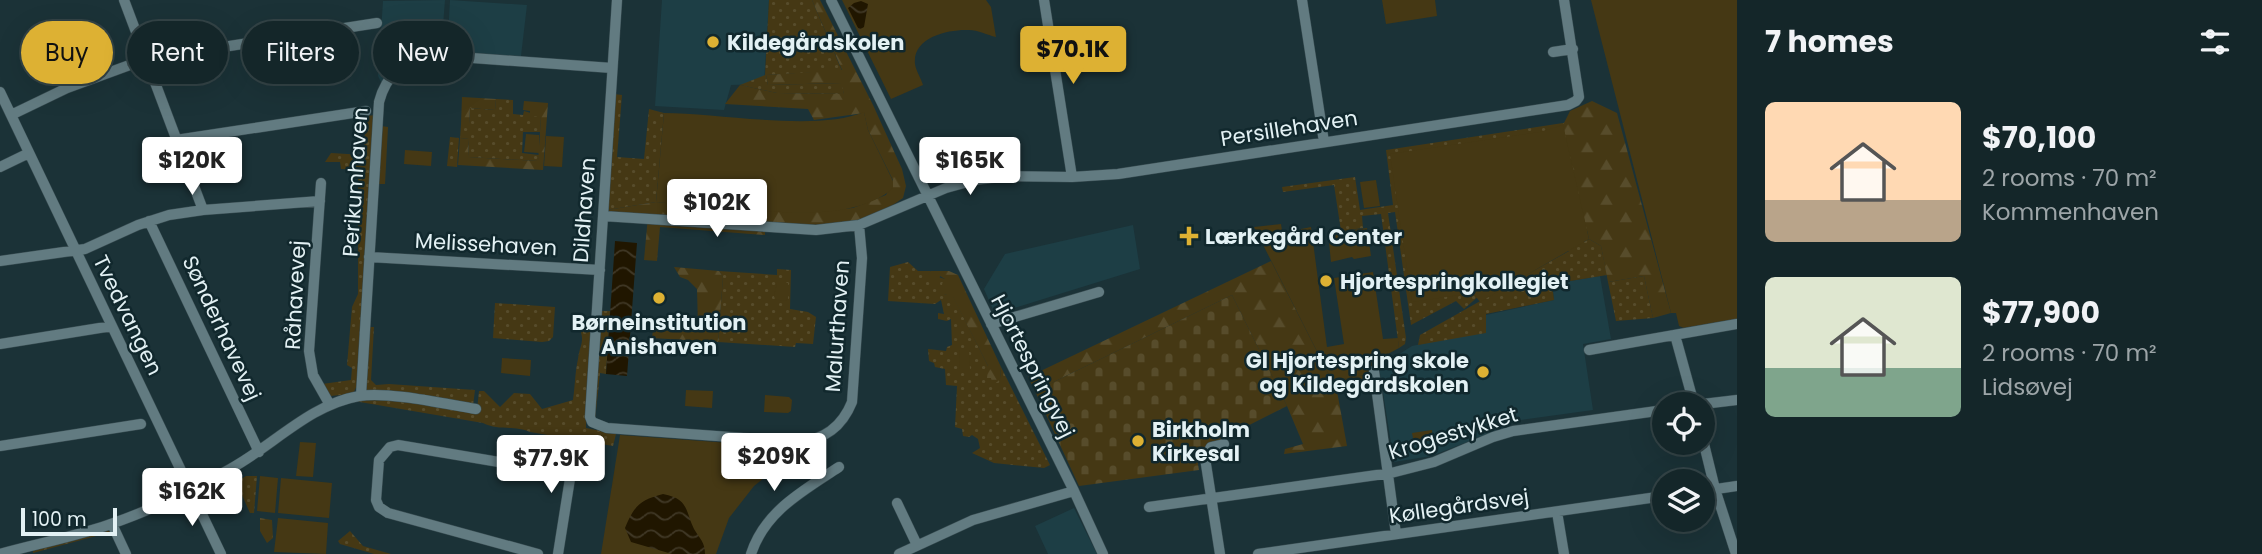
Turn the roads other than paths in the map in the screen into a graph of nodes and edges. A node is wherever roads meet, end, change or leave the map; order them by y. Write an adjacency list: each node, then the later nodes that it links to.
1 (124, 0): 7 (street)
2 (617, 0): 13 (street, Dildhaven)
3 (831, 0): 24 (street, Hjortespringvej)
4 (1044, 0): 22 (street)
5 (1302, 0): 19 (street)
6 (1564, 0): 10 (street)
7 (132, 21)
8 (373, 24): 9 (street)
9 (228, 46)
10 (1573, 49): 11 (street); 19 (street, Persillehaven)
11 (1553, 52)
12 (127, 66): 17 (street)
13 (612, 68): 27 (street, Dildhaven); 31 (street, Perikumhaven)
14 (155, 84): 18 (street)
15 (0, 92): 17 (street, Tvedvangen)
16 (366, 111): 18 (street)
17 (11, 115): 20 (street, Tvedvangen)
18 (176, 140): 26 (street)
19 (1324, 142): 22 (street, Persillehaven)
20 (29, 153): 21 (street); 30 (street, Tvedvangen)
21 (0, 167)
22 (1072, 177): 24 (street, Persillehaven)
23 (321, 183): 25 (street, Råhavevej)
24 (929, 196): 29 (street, Malurthaven); 35 (street, Hjortespringvej)
25 (320, 201): 26 (street); 46 (street, Råhavevej)
26 (203, 211): 28 (street)
27 (603, 216): 29 (street, Malurthaven); 33 (street, Dildhaven)
28 (149, 221): 30 (street); 54 (street, Sønderhavevej)
29 (859, 225): 49 (street, Malurthaven)
30 (76, 251): 32 (street); 37 (street, Tvedvangen)
31 (369, 257): 33 (street, Melissehaven); 43 (street, Perikumhaven)
32 (0, 261)
33 (600, 270): 49 (street, Dildhaven)
34 (1099, 292): 35 (street)
35 (991, 324): 61 (street, Hjortespringvej)
36 (1737, 324): 38 (street)
37 (112, 326): 39 (street); 59 (street, Tvedvangen)
38 (1675, 335): 40 (street); 42 (street)
39 (0, 344)
40 (1589, 350)
41 (1374, 371): 57 (street)
42 (1690, 392)
43 (361, 395): 46 (street); 47 (street)
44 (1737, 400): 45 (street)
45 (1715, 403)
46 (330, 405): 54 (street)
47 (476, 409)
48 (1652, 412): 57 (street, Krogestykket)
49 (592, 422)
50 (141, 424): 53 (street)
51 (576, 441): 56 (street)
52 (1224, 444): 62 (street)
53 (0, 446)
54 (259, 452): 59 (street)
55 (839, 467): 76 (street)
56 (570, 474): 74 (street); 75 (street)
57 (1387, 474): 62 (street, Krogestykket); 68 (street)
58 (1737, 486): 60 (street)
59 (190, 489): 67 (street); 73 (street, Tvedvangen)
60 (1715, 489): 82 (street)
61 (1074, 491): 69 (street); 78 (street, Hjortespringvej)
62 (1211, 498): 65 (street, Krogestykket); 79 (street)
63 (1652, 498): 66 (street, Køllegårdsvej)
64 (897, 503): 69 (street)
65 (1149, 507)
66 (1557, 512): 68 (street, Køllegårdsvej); 81 (street)
67 (112, 524): 70 (street); 72 (street)
68 (1396, 534): 80 (street, Køllegårdsvej)
69 (917, 545): 77 (street)
70 (28, 550): 71 (street)
71 (0, 554)
72 (126, 554)
73 (221, 554)
74 (538, 554)
75 (558, 554)
76 (751, 554)
77 (899, 554)
78 (1104, 554)
79 (1220, 554)
80 (1258, 554)
81 (1564, 554)
82 (1736, 554)

